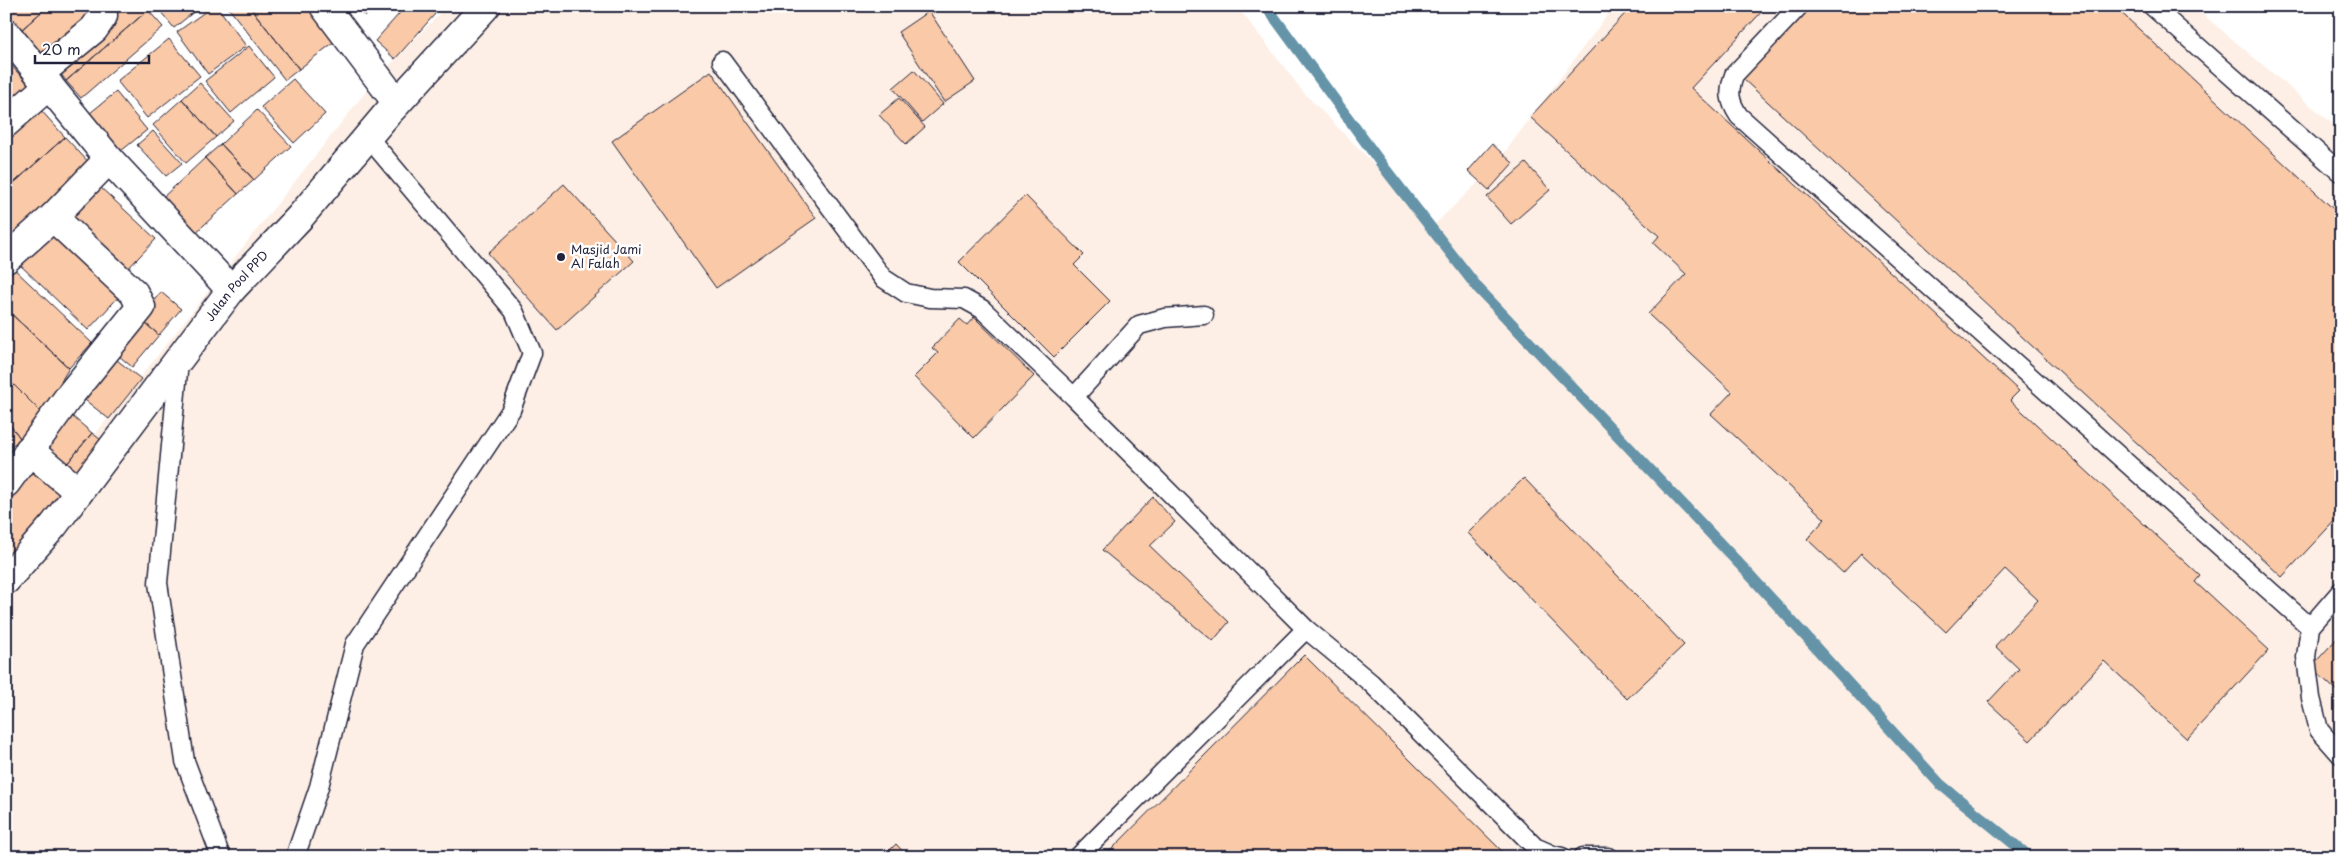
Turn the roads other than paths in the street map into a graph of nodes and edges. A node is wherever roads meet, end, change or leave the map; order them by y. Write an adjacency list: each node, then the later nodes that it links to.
1 (102, 6): 8 (street)
2 (324, 6): 9 (street)
3 (486, 6): 9 (street, Jalan Pool PPD)
4 (1798, 6): 25 (lane)
5 (2152, 6): 13 (lane)
6 (6, 33): 8 (street)
7 (722, 62): 19 (lane)
8 (44, 79): 10 (street); 12 (street)
9 (397, 103): 11 (street, Jalan Pool PPD)
10 (6, 123)
11 (368, 137): 16 (street, Jalan Pool PPD); 29 (lane)
12 (109, 159): 14 (street); 16 (street)
13 (2341, 173)
14 (54, 217): 15 (street); 20 (street)
15 (6, 259)
16 (231, 290): 18 (street, Jalan Pool PPD)
17 (1204, 315): 19 (lane)
18 (179, 361): 22 (street, Jalan Pool PPD); 28 (lane)
19 (1074, 397): 26 (lane)
20 (30, 450): 21 (street); 22 (street)
21 (6, 483)
22 (79, 492): 23 (street, Jalan Pool PPD)
23 (6, 580)
24 (2341, 591): 25 (lane)
25 (2310, 626): 27 (lane)
26 (1306, 629): 30 (lane); 31 (lane)
27 (2341, 755)
28 (221, 857)
29 (295, 857)
30 (1078, 857)
31 (1562, 857)
32 (1583, 857): 33 (lane)
33 (1608, 857)

